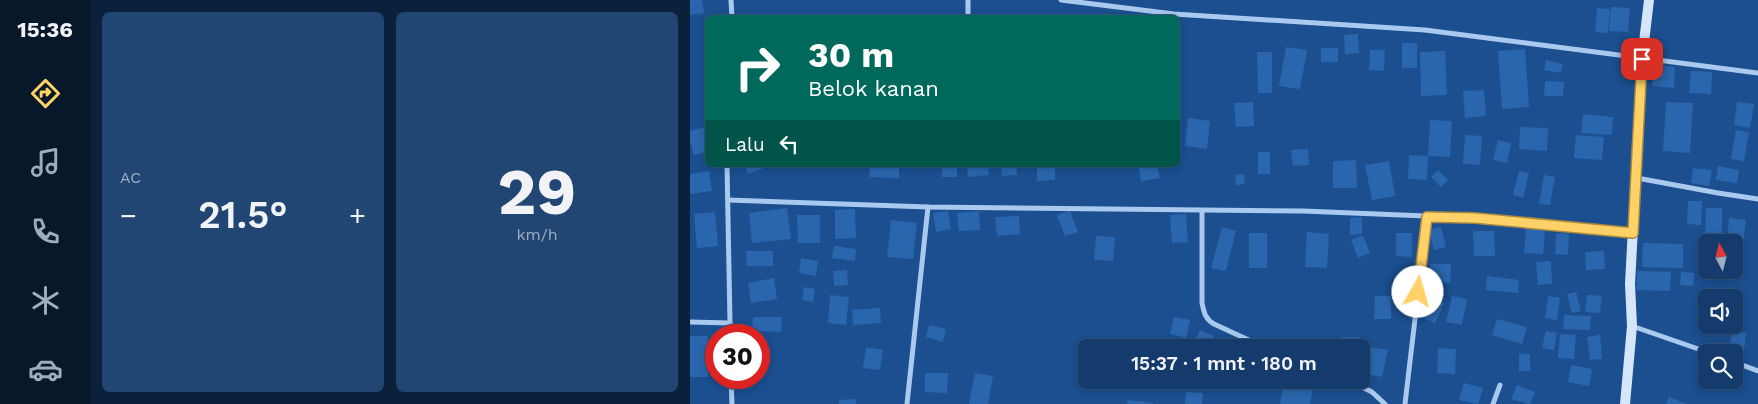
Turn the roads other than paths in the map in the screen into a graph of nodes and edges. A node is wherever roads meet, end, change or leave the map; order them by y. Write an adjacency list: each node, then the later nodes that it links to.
1 (731, 0): 5 (street)
2 (968, 0): 6 (street)
3 (1061, 0): 7 (street)
4 (1649, 0): 7 (main road)
5 (732, 15)
6 (968, 15)
7 (1642, 59): 8 (street); 10 (main road)
8 (1758, 73)
9 (727, 167): 12 (street)
10 (1637, 178): 11 (street); 16 (main road)
11 (1758, 199)
12 (728, 200): 13 (street); 18 (street)
13 (928, 207): 14 (street); 28 (street)
14 (1202, 211): 15 (street); 20 (street)
15 (1427, 217): 16 (street); 30 (street)
16 (1633, 233): 19 (main road)
17 (690, 322): 18 (street)
18 (730, 323)
19 (1632, 326): 21 (street); 32 (main road)
20 (1246, 339)
21 (1698, 349)
22 (1743, 365): 23 (street)
23 (1758, 371)
24 (1500, 385): 31 (street)
25 (731, 389): 27 (street)
26 (1366, 389): 29 (street)
27 (732, 404)
28 (907, 404)
29 (1385, 404)
30 (1405, 404)
31 (1493, 404)
32 (1625, 404)

